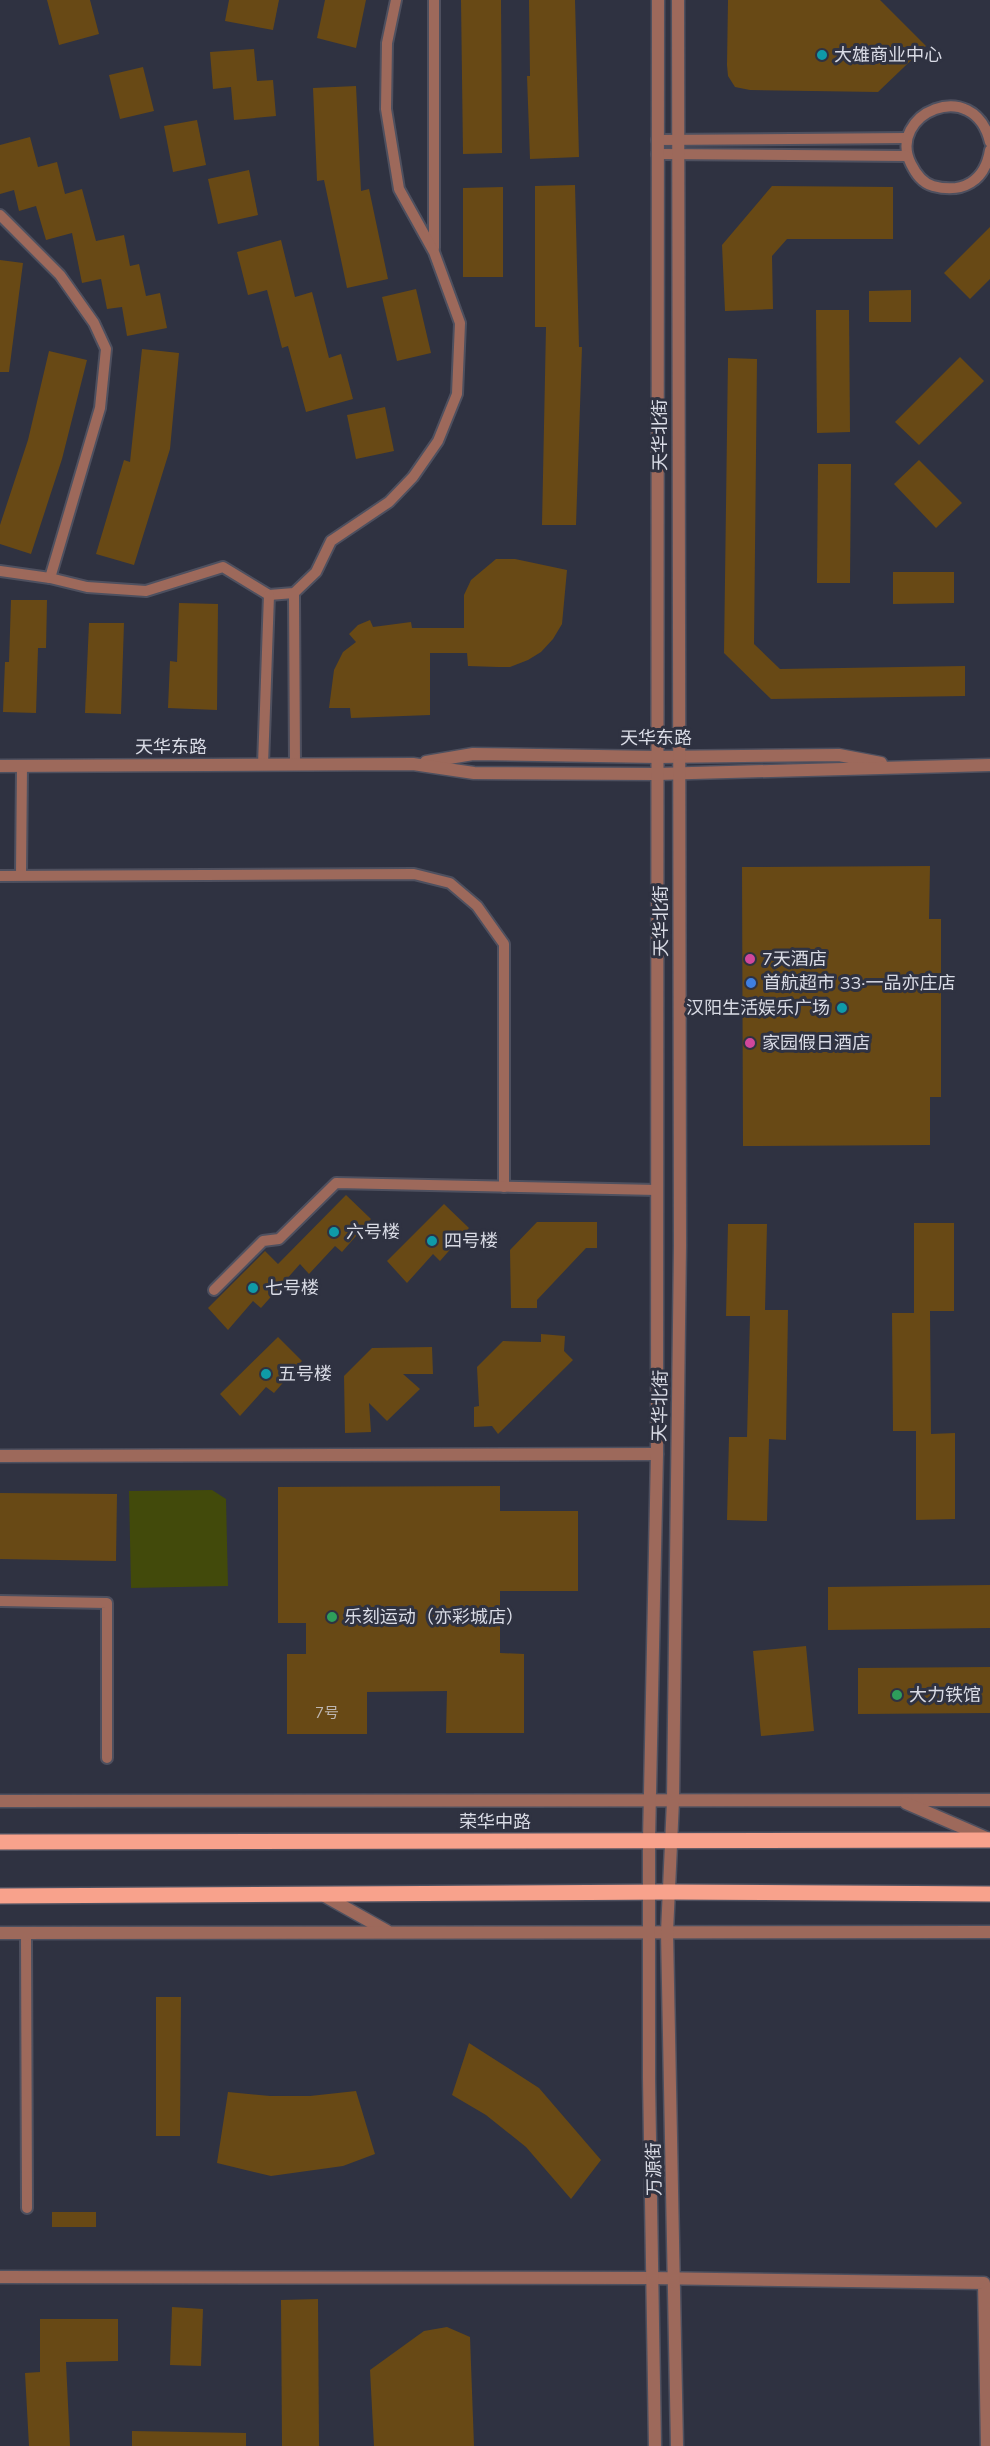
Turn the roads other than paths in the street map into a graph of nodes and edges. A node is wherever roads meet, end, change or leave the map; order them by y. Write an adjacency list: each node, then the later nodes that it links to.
1 (396, 0): 16 (lane)
2 (434, 0): 16 (lane)
3 (658, 0): 7 (street, 天华北街)
4 (678, 0): 8 (street, 天华北街)
5 (988, 128): 6 (lane); 9 (lane)
6 (907, 138): 8 (lane); 13 (lane)
7 (657, 140): 8 (lane); 11 (street, 天华北街)
8 (678, 140): 12 (street, 天华北街)
9 (990, 142)
10 (990, 150): 14 (lane)
11 (657, 154): 12 (lane); 21 (street, 天华北街)
12 (678, 154): 13 (lane); 22 (street, 天华北街)
13 (907, 156): 14 (lane)
14 (986, 176)
15 (0, 215): 18 (lane)
16 (434, 252): 19 (lane)
17 (0, 571): 18 (lane)
18 (50, 578): 20 (lane)
19 (294, 593): 20 (lane); 25 (lane)
20 (269, 595): 24 (lane)
21 (657, 757): 22 (street, 天华东路); 23 (street, 天华东路); 30 (street, 天华北街)
22 (679, 757): 29 (street, 天华东路); 31 (street, 天华北街)
23 (413, 764): 25 (street, 天华东路); 30 (street, 天华东路)
24 (263, 765): 25 (street, 天华东路); 28 (street, 天华东路)
25 (295, 765)
26 (990, 765): 29 (street, 天华东路)
27 (0, 766): 28 (street, 天华东路)
28 (22, 766): 33 (lane)
29 (899, 767): 31 (street, 天华东路)
30 (657, 774): 31 (street, 天华东路); 35 (street, 天华北街)
31 (679, 774): 45 (street, 天华北街)
32 (0, 876): 33 (lane)
33 (21, 876): 34 (lane)
34 (504, 1187): 35 (lane); 36 (lane)
35 (657, 1190): 37 (street, 天华北街)
36 (214, 1290)
37 (657, 1454): 38 (street); 41 (street, 天华北街)
38 (0, 1456)
39 (0, 1601): 40 (lane)
40 (107, 1758)
41 (650, 1799): 44 (street); 45 (street); 47 (street, 天华北街)
42 (901, 1800): 43 (street); 45 (street); 46 (street)
43 (990, 1800)
44 (0, 1801)
45 (672, 1801): 48 (street, 天华北街)
46 (990, 1840): 48 (main road, 荣华中路)
47 (649, 1841): 48 (main road, 荣华中路); 49 (main road, 荣华中路); 51 (street, 天华北街)
48 (672, 1841): 50 (street, 天华北街)
49 (0, 1842)
50 (668, 1892): 51 (main road); 52 (main road); 57 (street, 万源街)
51 (649, 1893): 53 (main road); 56 (street, 万源街)
52 (990, 1894)
53 (323, 1895): 54 (main road); 55 (street)
54 (0, 1896)
55 (390, 1932): 56 (street); 60 (street)
56 (649, 1932): 57 (street); 63 (street, 万源街)
57 (668, 1932): 58 (street); 64 (street, 万源街)
58 (990, 1932)
59 (0, 1933): 60 (street)
60 (26, 1933): 61 (lane)
61 (27, 2208)
62 (0, 2277): 63 (street)
63 (651, 2278): 64 (street); 65 (street, 万源街)
64 (674, 2278): 66 (street, 万源街); 67 (street)
65 (655, 2446)
66 (677, 2446)
67 (987, 2446)

